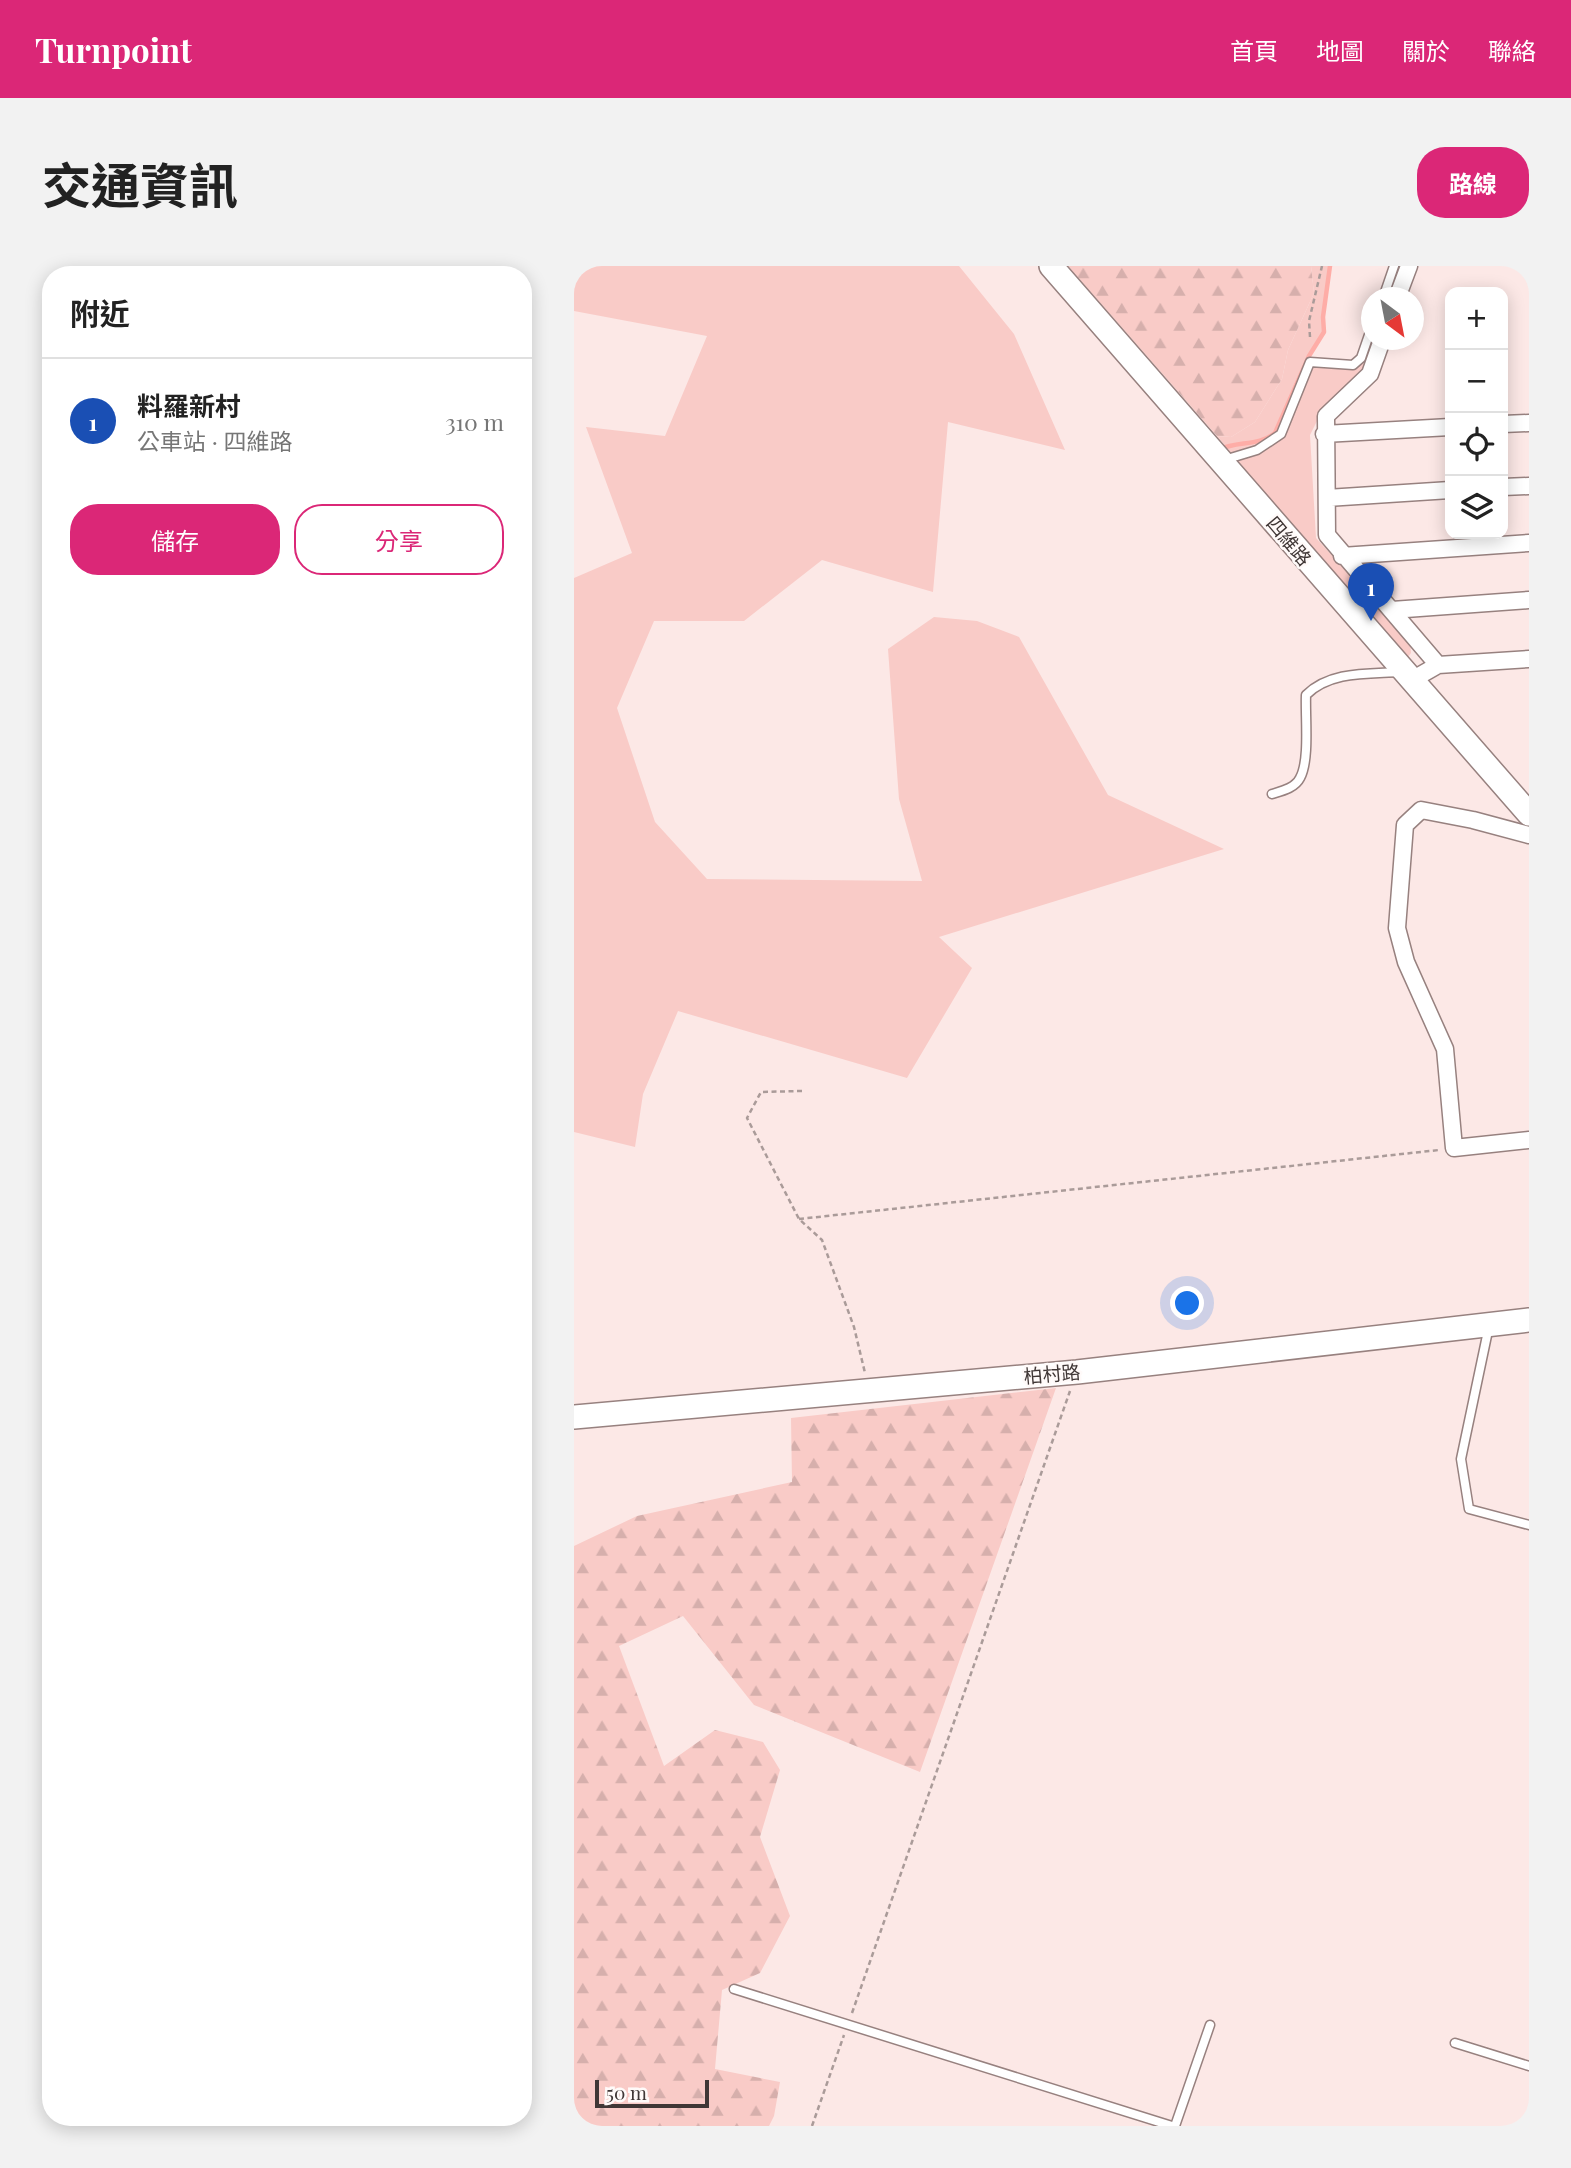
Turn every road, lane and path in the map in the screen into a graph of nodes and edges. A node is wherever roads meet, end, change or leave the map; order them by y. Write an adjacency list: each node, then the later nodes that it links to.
1 (1051, 266): 14 (street, 四維路)
2 (1322, 266): 7 (path)
3 (1394, 266): 5 (lane)
4 (1409, 266): 6 (street)
5 (1387, 287)
6 (1401, 287)
7 (1310, 337)
8 (1364, 350): 14 (lane)
9 (1378, 350): 13 (street)
10 (1529, 423): 11 (street)
11 (1508, 424)
12 (1445, 427): 13 (street)
13 (1324, 434): 18 (street)
14 (1221, 461): 25 (street, 四維路)
15 (1529, 486): 16 (street)
16 (1508, 487)
17 (1445, 490): 18 (street)
18 (1327, 498): 20 (street)
19 (1529, 543): 20 (street)
20 (1342, 556): 22 (street)
21 (1529, 600): 22 (street)
22 (1392, 610): 24 (street)
23 (1529, 659): 24 (street)
24 (1438, 666): 25 (street)
25 (1406, 677): 26 (lane); 27 (street, 四維路)
26 (1272, 794)
27 (1529, 814)
28 (1529, 835): 31 (street)
29 (802, 1091): 32 (path)
30 (1529, 1140): 31 (street)
31 (1454, 1148): 32 (path)
32 (799, 1219): 36 (path)
33 (1529, 1320): 34 (street, 柏村路)
34 (1490, 1324): 35 (street, 柏村路); 38 (lane)
35 (1077, 1372): 36 (street, 柏村路); 40 (path)
36 (869, 1390): 37 (street, 柏村路)
37 (574, 1417)
38 (1529, 1525)
39 (734, 1989): 40 (lane)
40 (848, 2025): 44 (path); 45 (lane)
41 (1210, 2025): 45 (lane)
42 (1455, 2043): 43 (lane)
43 (1529, 2066)
44 (812, 2126)
45 (1174, 2126)

